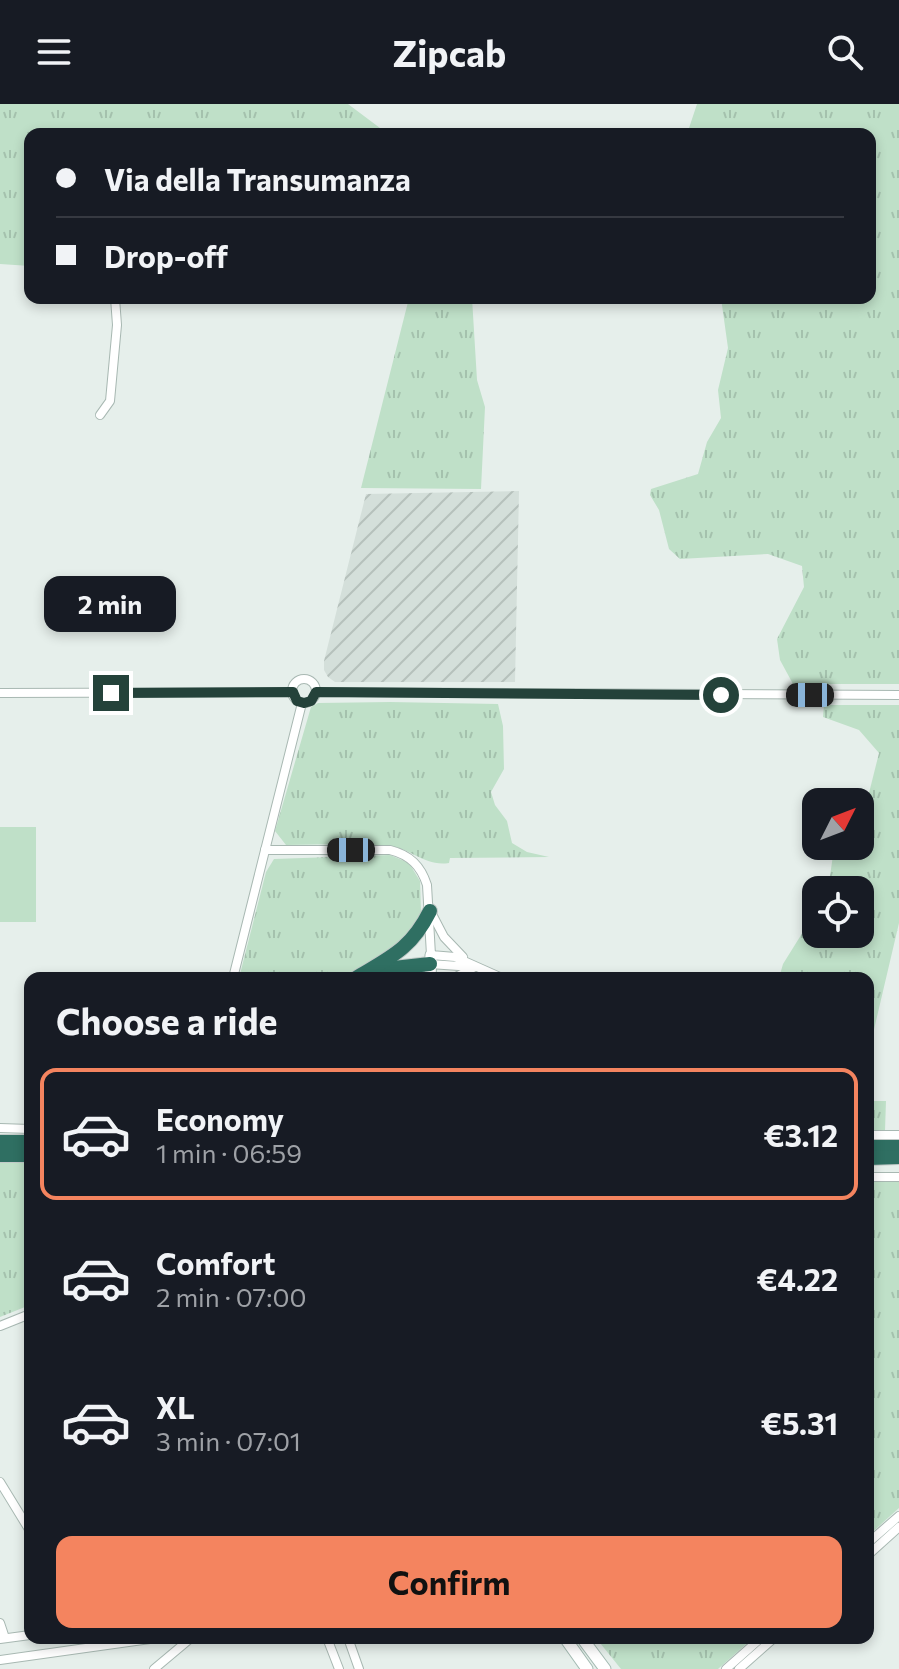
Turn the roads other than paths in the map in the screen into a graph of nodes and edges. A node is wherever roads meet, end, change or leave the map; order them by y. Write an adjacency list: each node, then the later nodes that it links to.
1 (115, 304): 2 (street)
2 (100, 415)
3 (293, 692): 4 (street); 5 (street); 7 (street)
4 (316, 692): 6 (street); 7 (street)
5 (0, 693)
6 (899, 695)
7 (302, 703): 8 (street)
8 (265, 850): 9 (street); 13 (street)
9 (430, 911): 10 (highway); 11 (street); 12 (street)
10 (392, 958): 11 (highway); 14 (highway)
11 (430, 966): 12 (street); 15 (highway)
12 (477, 966): 16 (street); 17 (street)
13 (234, 972)
14 (370, 972)
15 (377, 972)
16 (466, 972)
17 (490, 972)
18 (0, 1128): 19 (street)
19 (24, 1129)
20 (874, 1135): 21 (street)
21 (899, 1135)
22 (0, 1142): 23 (highway)
23 (24, 1142)
24 (874, 1147): 25 (highway)
25 (899, 1147)
26 (0, 1155): 27 (highway)
27 (24, 1155)
28 (899, 1157): 29 (highway)
29 (874, 1158)
30 (874, 1177): 31 (street)
31 (899, 1177)
32 (24, 1316): 33 (street)
33 (0, 1326)
34 (0, 1482): 36 (street)
35 (899, 1516): 37 (street)
36 (24, 1521)
37 (892, 1529): 38 (street); 39 (street); 40 (street)
38 (874, 1540)
39 (899, 1542)
40 (874, 1548)
41 (0, 1623): 43 (street)
42 (24, 1636): 43 (street)
43 (2, 1638)
44 (88, 1644): 52 (street)
45 (184, 1644): 53 (street)
46 (329, 1644): 54 (street)
47 (350, 1644): 55 (street)
48 (569, 1644): 56 (street)
49 (586, 1644): 57 (street)
50 (754, 1644): 58 (street)
51 (767, 1644): 59 (street)
52 (3, 1663)
53 (154, 1669)
54 (339, 1669)
55 (359, 1669)
56 (587, 1669)
57 (605, 1669)
58 (726, 1669)
59 (739, 1669)

